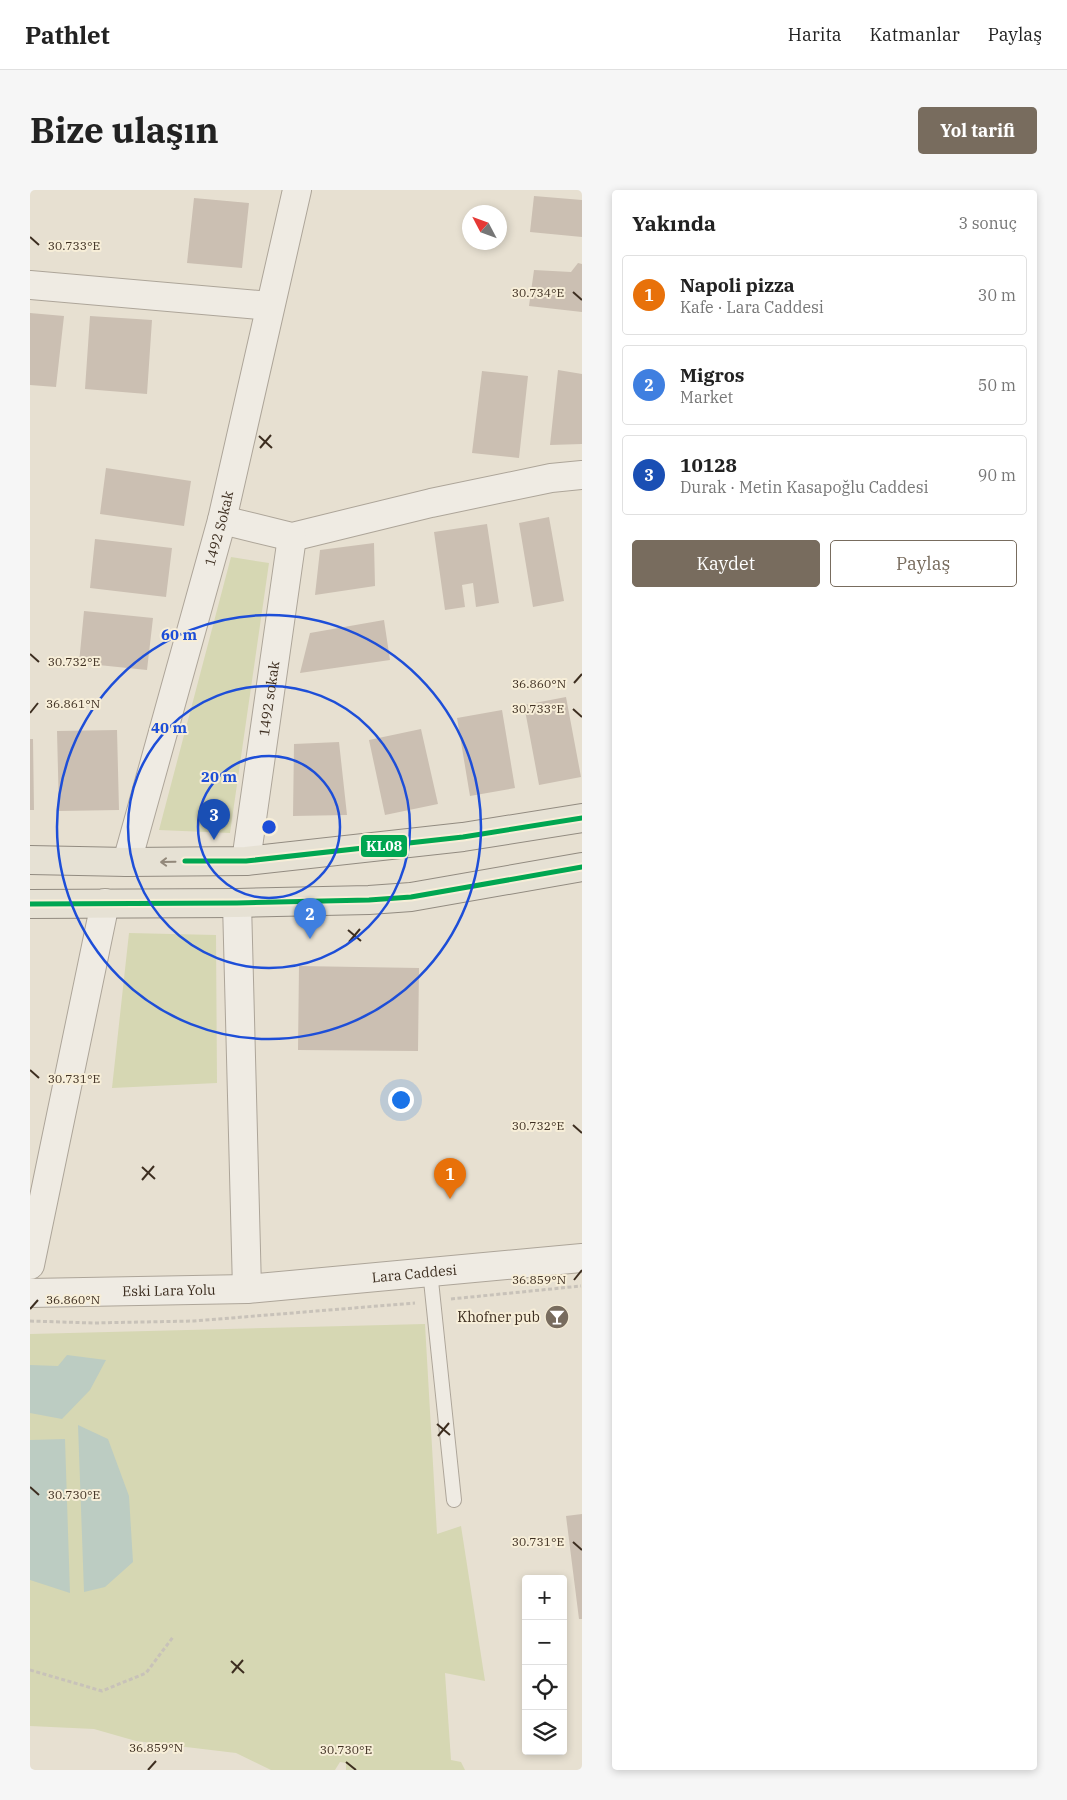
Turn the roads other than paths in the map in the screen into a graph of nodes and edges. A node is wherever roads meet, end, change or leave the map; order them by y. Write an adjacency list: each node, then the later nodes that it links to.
1 (297, 190): 3 (street, 1492 Sokak)
2 (30, 285): 3 (street)
3 (270, 306): 5 (street, 1492 Sokak)
4 (582, 475): 6 (street)
5 (222, 520): 6 (street); 10 (street, 1492 Sokak)
6 (292, 537): 9 (street, 1492 sokak)
7 (582, 818): 9 (main road)
8 (30, 860): 10 (main road)
9 (246, 861): 10 (main road, one-way to 10)
10 (127, 862)
11 (582, 867): 13 (main road)
12 (105, 903): 13 (main road); 14 (main road); 16 (street)
13 (237, 903): 18 (street)
14 (30, 904)
15 (582, 1258): 17 (street, Lara Caddesi)
16 (30, 1264)
17 (430, 1271): 18 (street, Lara Caddesi); 20 (lane)
18 (247, 1289): 19 (street, Eski Lara Yolu)
19 (30, 1293)
20 (454, 1500)

